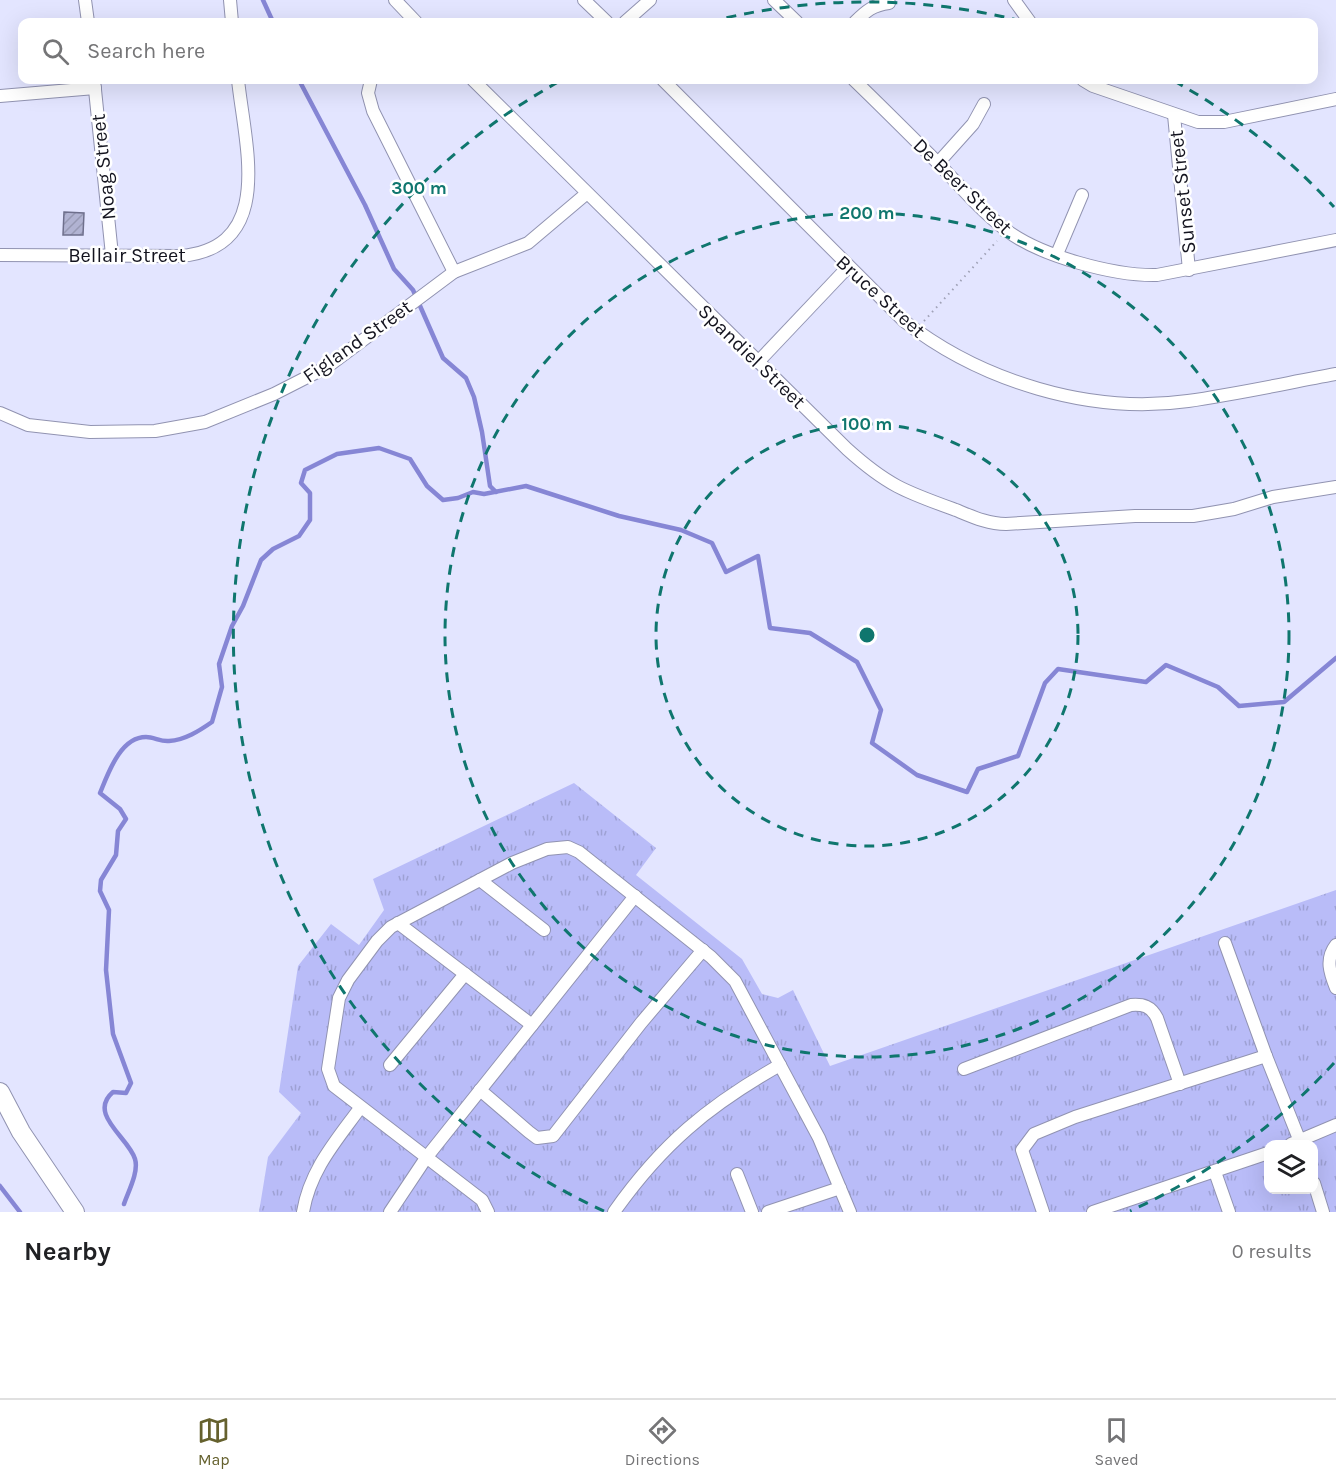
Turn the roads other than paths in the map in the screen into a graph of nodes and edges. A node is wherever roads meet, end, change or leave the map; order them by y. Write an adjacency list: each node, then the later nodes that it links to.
1 (86, 0): 9 (street)
2 (230, 0): 10 (street)
3 (395, 0): 11 (street)
4 (584, 0): 12 (street)
5 (650, 0): 13 (street)
6 (774, 0): 14 (street)
7 (1014, 0): 16 (street)
8 (889, 3): 15 (street)
9 (88, 18)
10 (232, 18)
11 (413, 18)
12 (603, 18)
13 (630, 18)
14 (793, 18)
15 (859, 18)
16 (1027, 18)
17 (94, 84): 24 (street); 34 (street, Noag Street)
18 (238, 84): 34 (street, Bellair Street)
19 (370, 84): 37 (street)
20 (477, 84): 29 (street, Spandiel Street)
21 (667, 84): 35 (street, Bruce Street)
22 (858, 84): 28 (street, De Beer Street)
23 (1090, 84): 27 (street)
24 (0, 96)
25 (1336, 99): 27 (street)
26 (984, 105): 28 (street)
27 (1174, 115): 36 (street, Sunset Street)
28 (938, 163): 32 (street, De Beer Street)
29 (586, 194): 37 (street, Figland Street); 38 (street, Spandiel Street)
30 (1082, 195): 32 (street)
31 (1336, 240): 36 (street, De Beer Street)
32 (1057, 254): 36 (street, De Beer Street)
33 (0, 255): 34 (street, Bellair Street)
34 (112, 255)
35 (848, 267): 38 (street); 39 (street, Bruce Street)
36 (1190, 270)
37 (454, 272): 40 (street, Figland Street)
38 (758, 362): 41 (street, Spandiel Street)
39 (1336, 374)
40 (0, 413)
41 (1336, 487)
42 (480, 880): 43 (street); 44 (street); 45 (street)
43 (635, 896): 48 (street); 51 (street)
44 (398, 923): 49 (street); 59 (street)
45 (544, 930)
46 (1225, 943): 52 (street)
47 (1336, 945): 50 (street)
48 (703, 950): 54 (street); 57 (street)
49 (465, 974): 51 (street); 53 (street)
50 (1336, 988)
51 (532, 1025): 57 (street)
52 (1266, 1056): 56 (street); 61 (street)
53 (390, 1065)
54 (780, 1065): 67 (street); 74 (street)
55 (964, 1069): 56 (street)
56 (1180, 1084): 78 (street)
57 (480, 1090): 64 (street)
58 (0, 1092): 70 (street)
59 (360, 1108): 64 (street); 71 (street)
60 (1336, 1125): 62 (street)
61 (1296, 1140)
62 (1304, 1140)
63 (1264, 1155): 65 (street)
64 (426, 1158): 72 (street); 73 (street)
65 (1215, 1172): 69 (street); 81 (street)
66 (738, 1174): 75 (street)
67 (840, 1188): 76 (street); 77 (street)
68 (1317, 1194): 82 (street)
69 (1131, 1199): 79 (street); 80 (street)
70 (75, 1212)
71 (303, 1212)
72 (390, 1212)
73 (488, 1212)
74 (614, 1212)
75 (752, 1212)
76 (768, 1212)
77 (850, 1212)
78 (1043, 1212)
79 (1094, 1212)
80 (1135, 1212)
81 (1229, 1212)
82 (1323, 1212)

